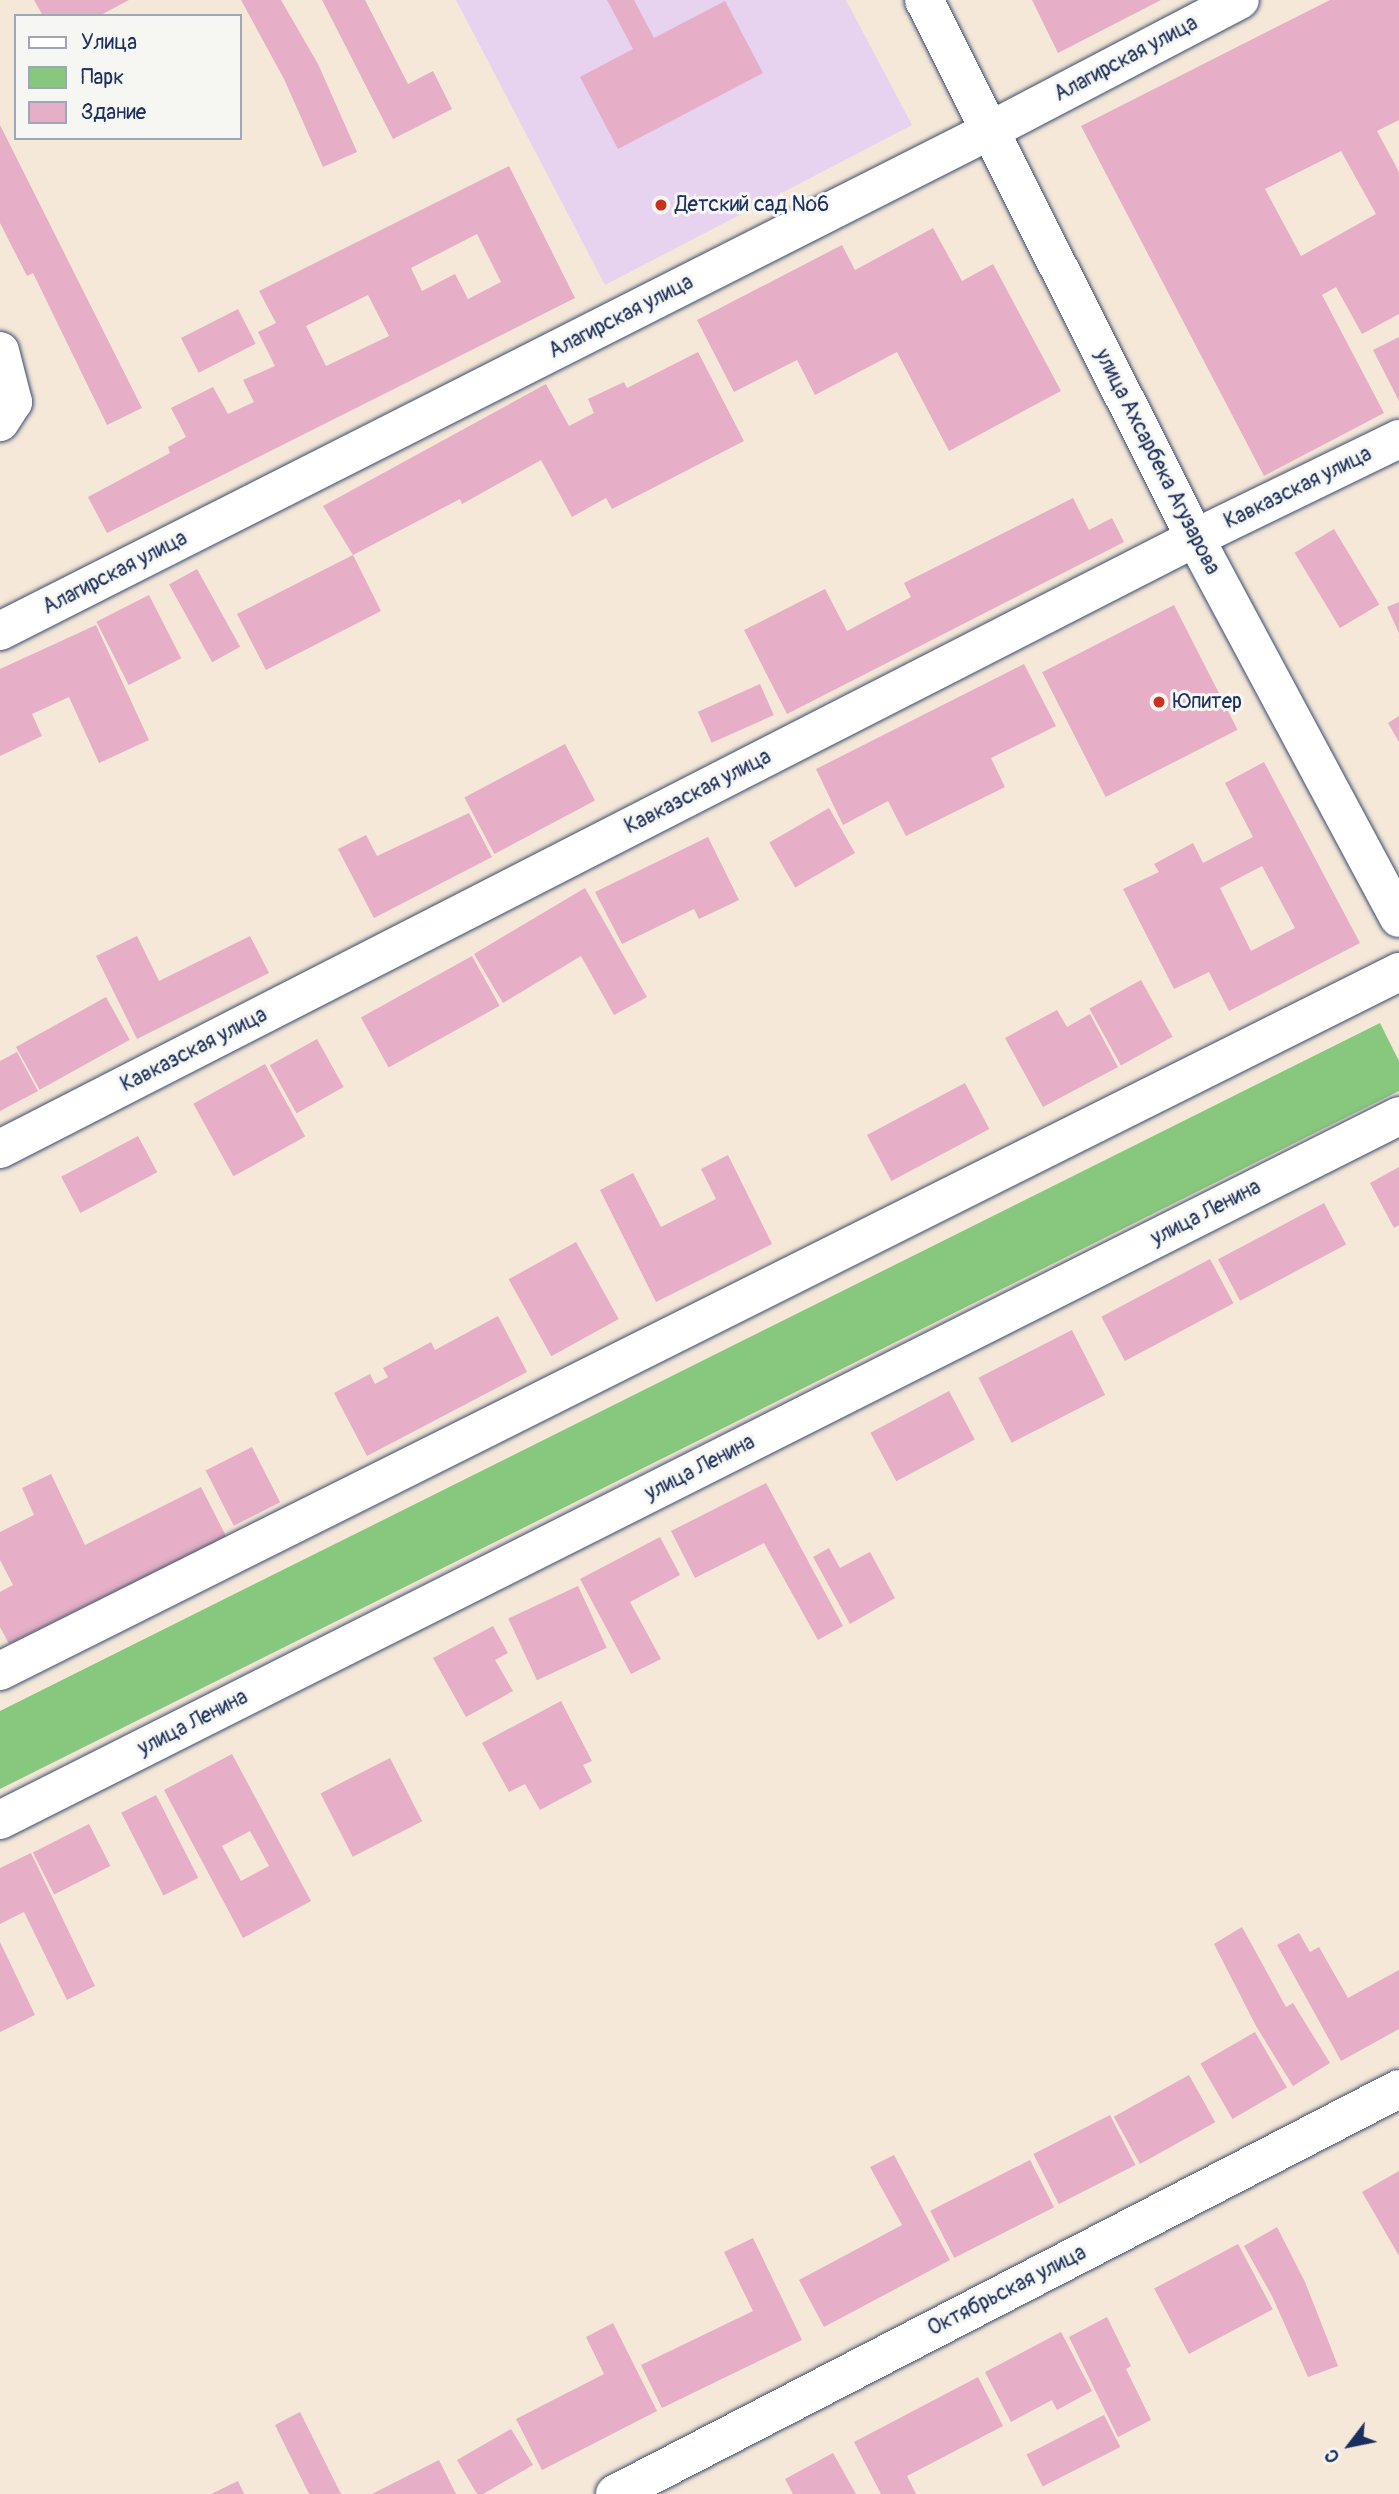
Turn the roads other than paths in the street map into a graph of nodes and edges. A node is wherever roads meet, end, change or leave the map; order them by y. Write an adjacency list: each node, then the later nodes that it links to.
1 (924, 0): 3 (street, улица Ахсарбека Агузарова)
2 (1240, 0): 3 (street, Алагирская улица)
3 (989, 131): 7 (street, улица Ахсарбека Агузарова); 8 (street, Алагирская улица)
4 (0, 351): 5 (street)
5 (0, 422)
6 (1399, 439): 7 (street, Кавказская улица)
7 (1195, 538): 9 (street, улица Ахсарбека Агузарова); 12 (street, Кавказская улица)
8 (0, 631)
9 (1399, 918)
10 (1399, 972): 13 (street)
11 (1399, 1116): 14 (street, улица Ленина)
12 (0, 1149)
13 (0, 1671)
14 (0, 1820)
15 (1399, 2089): 16 (street, Октябрьская улица)
16 (615, 2494)

